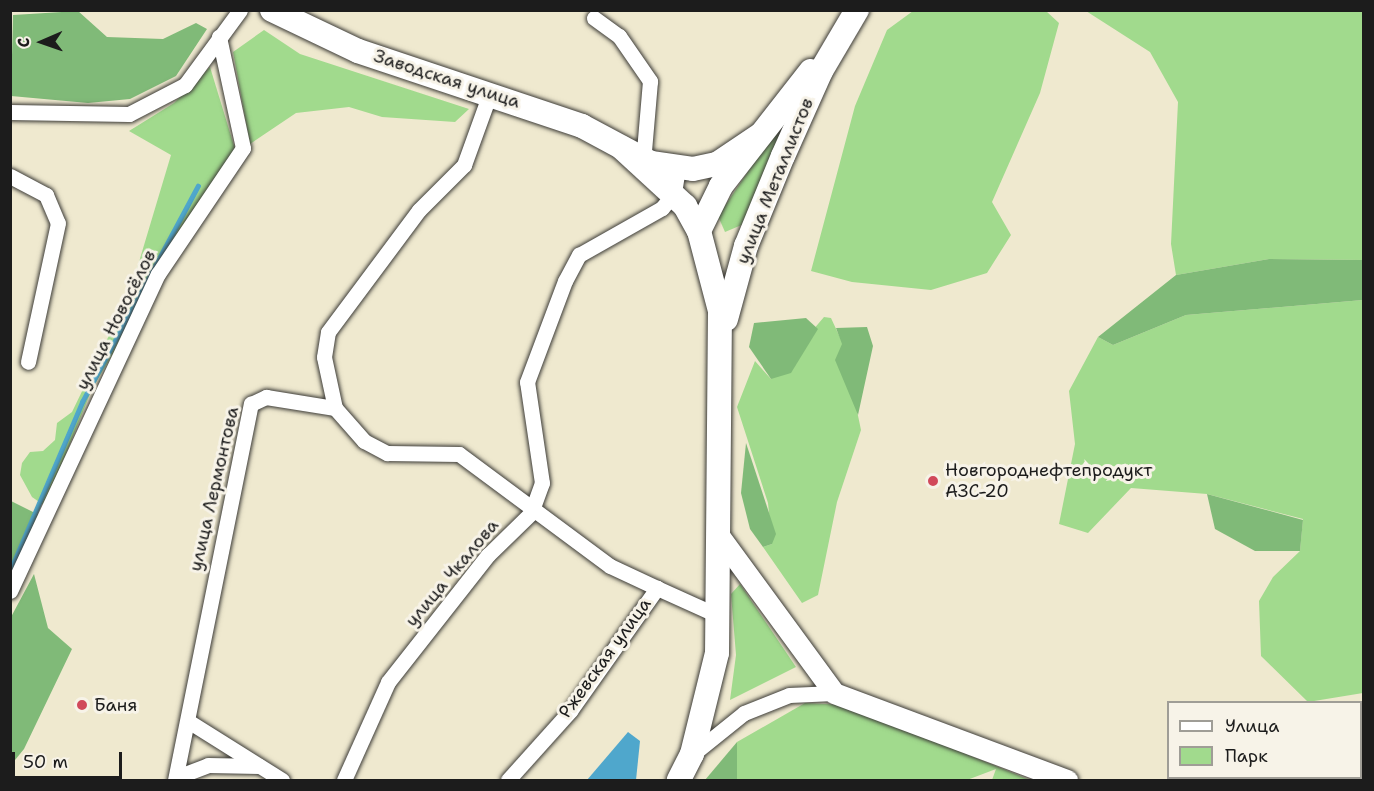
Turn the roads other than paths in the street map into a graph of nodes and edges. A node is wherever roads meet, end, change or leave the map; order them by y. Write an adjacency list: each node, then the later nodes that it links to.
1 (240, 10): 6 (street)
2 (273, 10): 7 (main road, Заводская улица)
3 (857, 10): 5 (main road, улица Металлистов)
4 (594, 18): 10 (street)
5 (841, 34): 9 (main road); 15 (main road, улица Металлистов)
6 (219, 38): 8 (street); 22 (street, улица Новосёлов)
7 (490, 93): 10 (main road, Заводская улица); 18 (street)
8 (10, 112)
9 (760, 135): 11 (main road); 14 (main road)
10 (643, 161): 11 (main road); 13 (main road)
11 (678, 168): 13 (street)
12 (10, 176): 16 (street)
13 (674, 193): 14 (main road); 19 (street, улица Чкалова)
14 (702, 239): 15 (main road); 17 (main road)
15 (746, 246): 17 (main road, улица Металлистов)
16 (28, 362)
17 (722, 363): 20 (main road)
18 (335, 408): 19 (street); 25 (street, улица Лермонтова)
19 (531, 513): 21 (street); 30 (street, улица Чкалова)
20 (720, 537): 23 (main road); 24 (street)
21 (657, 588): 23 (street, Ржевская улица); 31 (street, Ржевская улица)
22 (10, 591)
23 (719, 616): 26 (main road)
24 (834, 693): 26 (street); 33 (street)
25 (188, 721): 27 (street); 28 (street, улица Лермонтова)
26 (692, 754): 32 (main road)
27 (260, 766): 28 (street); 29 (street)
28 (176, 778)
29 (282, 780)
30 (344, 780)
31 (508, 780)
32 (679, 780)
33 (1068, 780)

